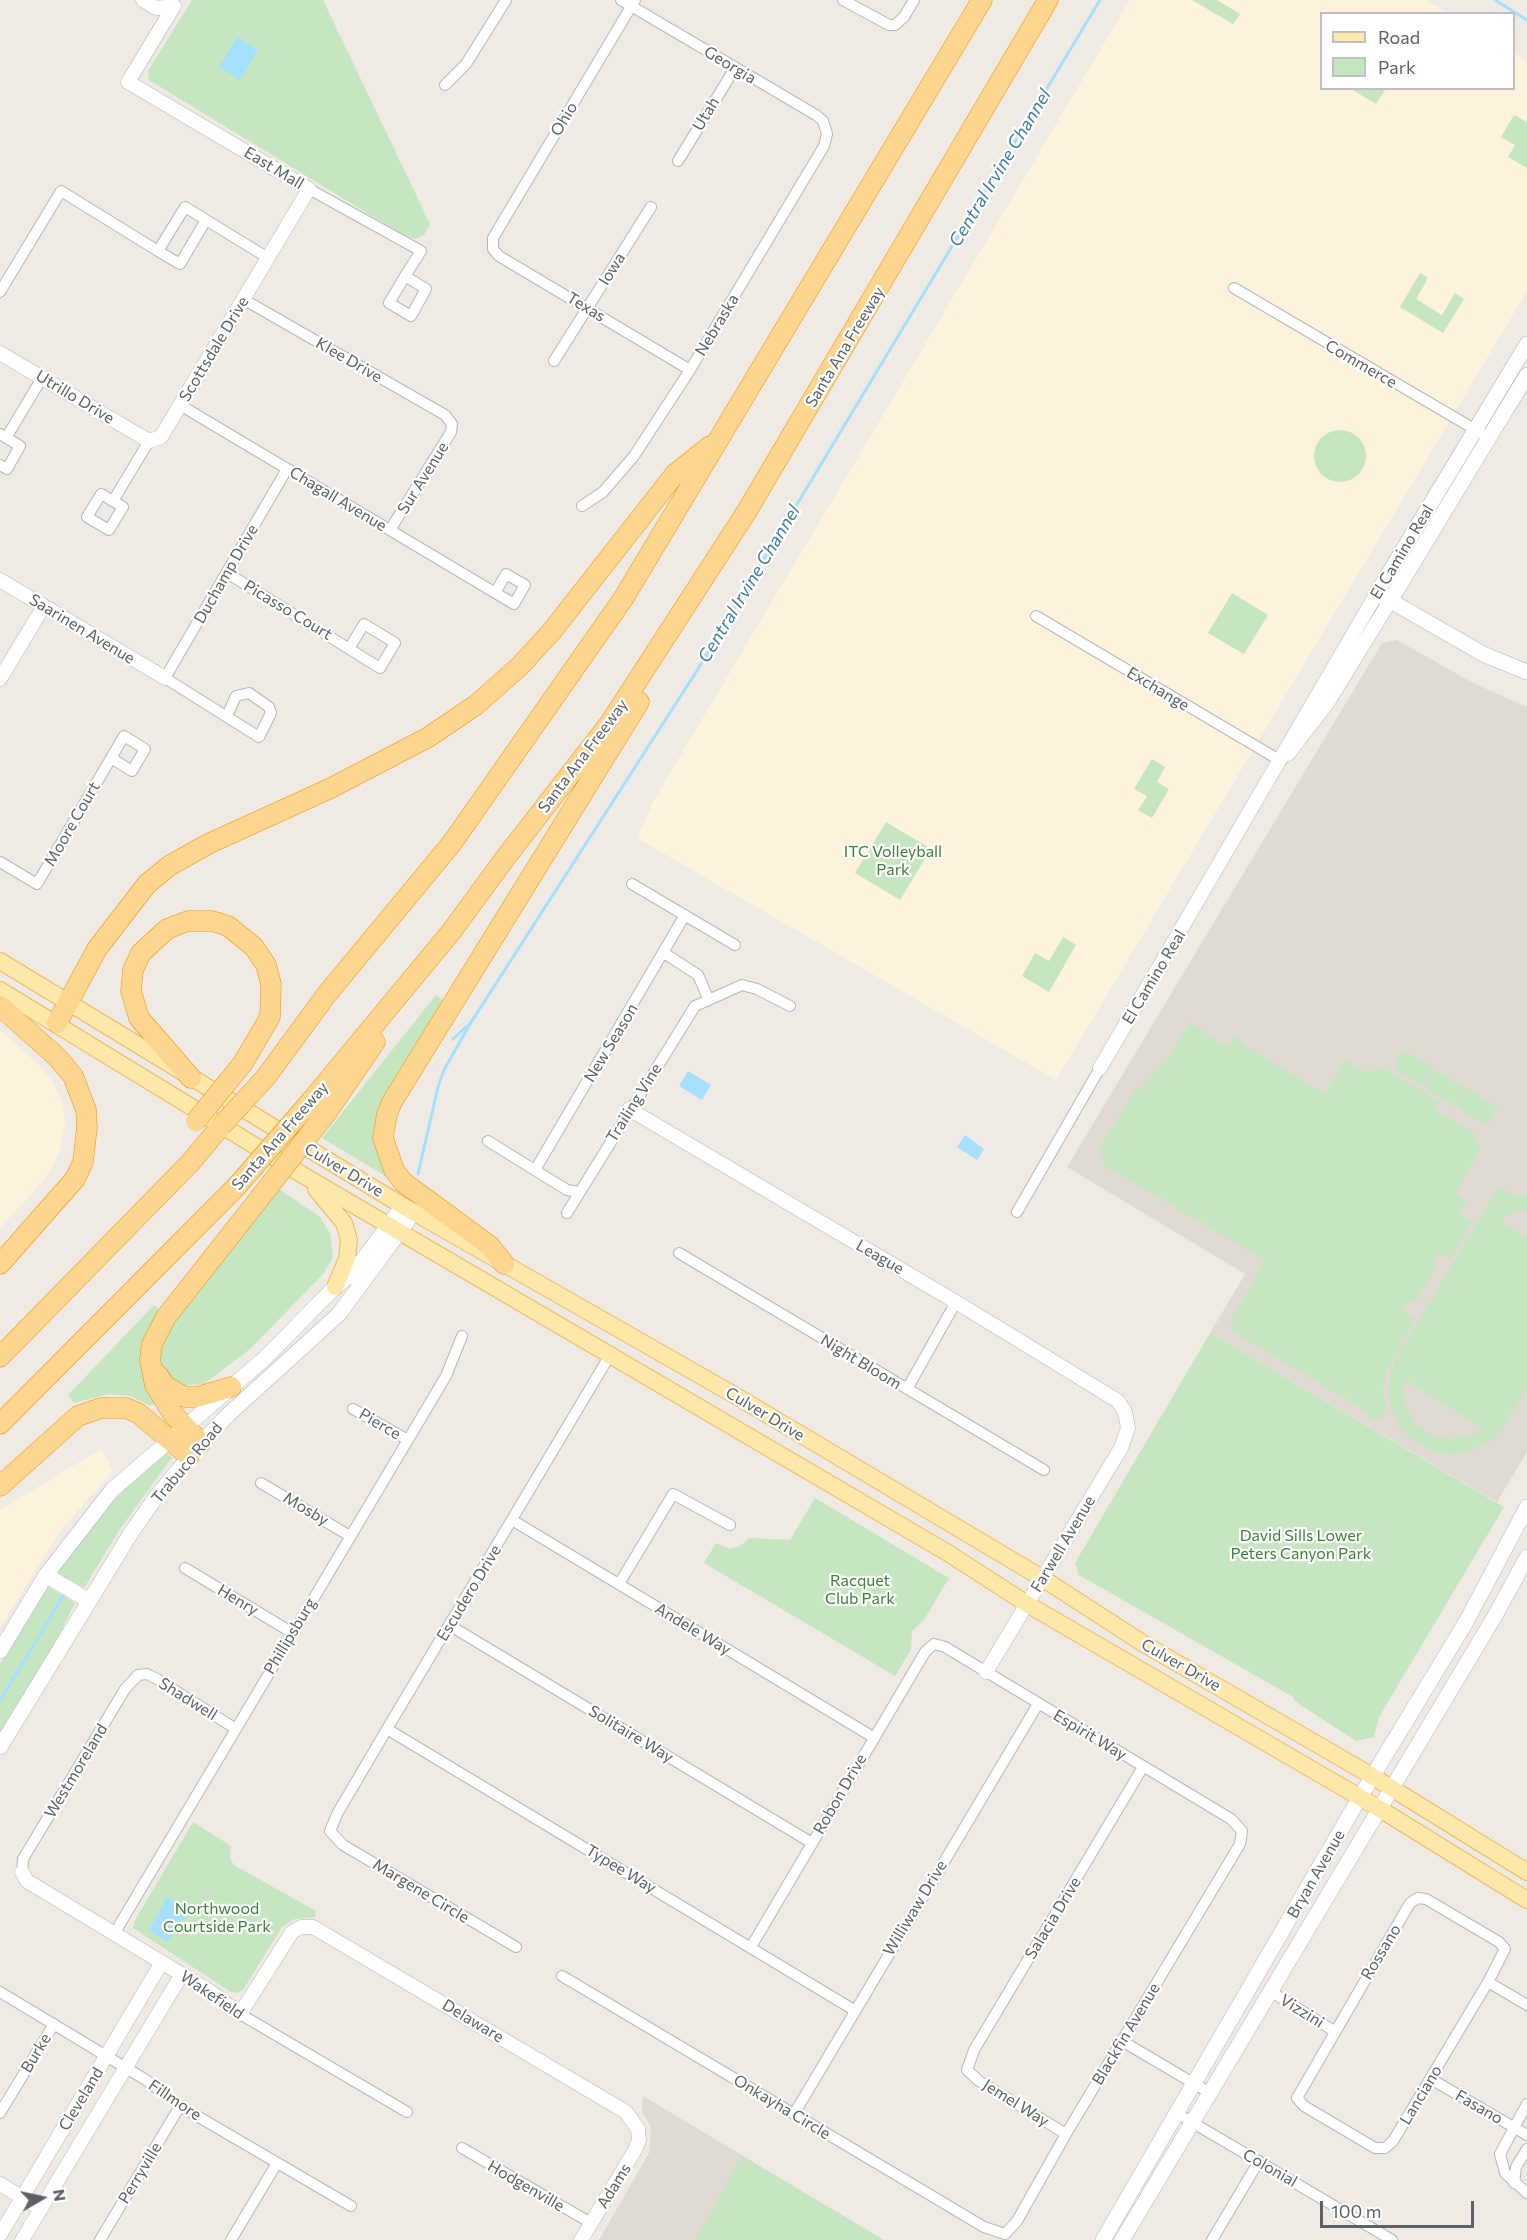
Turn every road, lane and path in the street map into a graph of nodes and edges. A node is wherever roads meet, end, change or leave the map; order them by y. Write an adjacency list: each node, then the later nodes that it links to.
1 (142, 0): 8 (street)
2 (506, 0): 11 (street)
3 (621, 0): 9 (street, Georgia)
4 (843, 0): 5 (street)
5 (914, 0)
6 (982, 0): 35 (highway)
7 (1048, 0): 46 (highway, Santa Ana Freeway)
8 (173, 2): 14 (street, East Mall)
9 (634, 3): 10 (street, Georgia); 17 (street, Ohio)
10 (735, 68): 12 (street, Georgia); 13 (street, Utah)
11 (445, 86)
12 (826, 126): 28 (street, Nebraska)
13 (678, 161)
14 (309, 189): 19 (street, Scottsdale Drive); 20 (street, East Mall)
15 (651, 207): 24 (street, Iowa)
16 (207, 220): 18 (street); 18 (street); 19 (street)
17 (493, 238): 24 (street, Texas)
18 (158, 251): 22 (street)
19 (268, 258): 23 (street, Scottsdale Drive)
20 (405, 276)
21 (1234, 288): 33 (street, Commerce)
22 (0, 292)
23 (243, 300): 31 (street, Scottsdale Drive); 32 (street, Klee Drive)
24 (588, 309): 27 (street, Iowa); 28 (street, Texas)
25 (1527, 344): 33 (main road, El Camino Real)
26 (0, 353): 30 (street, Utrillo Drive)
27 (554, 361)
28 (690, 369): 41 (street, Nebraska)
29 (1527, 375): 36 (main road, El Camino Real)
30 (42, 378): 34 (street); 37 (street, Utrillo Drive)
31 (180, 405): 37 (street, Scottsdale Drive); 39 (street, Chagall Avenue)
32 (452, 424): 42 (street, Sur Avenue)
33 (1475, 430): 36 (street, Commerce); 47 (main road, El Camino Real)
34 (3, 436): 38 (street)
35 (721, 437): 65 (highway); 74 (highway, bridge)
36 (1489, 438): 47 (main road, El Camino Real)
37 (149, 441): 40 (street, Scottsdale Drive)
38 (0, 465)
39 (287, 469): 42 (street, Chagall Avenue); 43 (street, Duchamp Drive)
40 (113, 501)
41 (582, 506)
42 (390, 530): 45 (street, Chagall Avenue)
43 (227, 573): 50 (street, Picasso Court); 52 (street, Duchamp Drive)
44 (0, 580): 48 (street, Saarinen Avenue)
45 (495, 593)
46 (694, 593): 71 (highway, Santa Ana Freeway); 84 (highway)
47 (1384, 597): 51 (main road); 56 (street, El Camino Real)
48 (44, 606): 52 (street, Saarinen Avenue); 53 (street)
49 (1035, 616): 56 (street, Exchange)
50 (350, 647)
51 (1527, 672)
52 (165, 678): 54 (street)
53 (0, 679)
54 (226, 716)
55 (111, 758): 57 (street, Moore Court)
56 (1281, 761): 69 (street, El Camino Real)
57 (0, 862)
58 (632, 884): 59 (street)
59 (686, 915): 60 (street); 61 (street, New Season)
60 (735, 945)
61 (664, 953): 64 (street); 75 (street, New Season)
62 (0, 961): 65 (main road, Culver Drive)
63 (0, 990): 68 (main road, Culver Drive)
64 (708, 998): 67 (street, Trailing Vine); 72 (street, Trailing Vine)
65 (69, 1002): 68 (highway); 70 (main road, Culver Drive)
66 (0, 1006): 83 (highway)
67 (790, 1006)
68 (57, 1023): 76 (main road, Culver Drive)
69 (1100, 1068): 79 (street)
70 (191, 1078): 74 (highway, bridge); 78 (main road, Culver Drive)
71 (319, 1106): 90 (highway, bridge); 95 (highway, Santa Ana Freeway, bridge)
72 (629, 1109): 77 (street, Trailing Vine); 86 (street, League)
73 (488, 1141): 75 (street)
74 (192, 1157): 89 (highway)
75 (535, 1170): 77 (street)
76 (306, 1177): 81 (main road, Culver Drive); 85 (main road)
77 (579, 1192): 80 (street, Trailing Vine)
78 (408, 1209): 81 (main road, Trabuco Road); 84 (main road, Culver Drive)
79 (1017, 1212)
80 (567, 1213)
81 (394, 1229): 85 (main road, Trabuco Road); 88 (main road, Culver Drive); 98 (main road, Trabuco Road)
82 (679, 1253): 92 (street, Night Bloom)
83 (0, 1264)
84 (504, 1264): 109 (main road, Culver Drive)
85 (335, 1287): 91 (main road, Trabuco Road)
86 (956, 1302): 92 (street); 94 (street, League)
87 (462, 1336): 97 (street, Phillipsburg)
88 (610, 1355): 103 (street, Escudero Drive); 112 (main road, Culver Drive)
89 (0, 1357)
90 (150, 1360): 91 (highway); 96 (highway)
91 (231, 1387): 96 (main road, Trabuco Road)
92 (907, 1389): 99 (street, Night Bloom)
93 (353, 1408): 97 (street, Pierce)
94 (1125, 1412): 109 (street, Farwell Avenue)
95 (0, 1424)
96 (176, 1432): 98 (highway); 101 (highway); 108 (main road, Trabuco Road)
97 (408, 1440): 105 (street, Phillipsburg)
98 (195, 1449): 111 (main road, Trabuco Road)
99 (1044, 1470)
100 (261, 1483): 105 (street, Mosby)
101 (0, 1486)
102 (1527, 1507): 125 (main road, Bryan Avenue)
103 (512, 1520): 110 (street, Andele Way); 113 (street, Escudero Drive)
104 (730, 1525): 110 (street)
105 (350, 1536): 114 (street, Phillipsburg)
106 (1527, 1557): 126 (main road, Bryan Avenue)
107 (184, 1568): 114 (street, Henry)
108 (46, 1575): 111 (main road); 116 (main road, Trabuco Road)
109 (1042, 1578): 112 (street, Farwell Avenue); 125 (main road, Culver Drive)
110 (619, 1584): 122 (street, Andele Way)
111 (89, 1601): 123 (main road, Trabuco Road)
112 (1027, 1604): 117 (street, Farwell Avenue); 127 (main road, Culver Drive)
113 (449, 1625): 121 (street, Escudero Drive); 131 (street, Solitaire Way)
114 (291, 1632): 120 (street, Phillipsburg)
115 (934, 1644): 117 (street, Espirit Way); 122 (street, Robon Drive)
116 (0, 1651)
117 (986, 1672): 119 (street, Espirit Way)
118 (138, 1675): 120 (street, Shadwell); 132 (street, Westmoreland)
119 (1038, 1704): 124 (street, Espirit Way); 146 (street, Williwaw Drive)
120 (236, 1728): 135 (street, Phillipsburg)
121 (387, 1730): 129 (street, Escudero Drive); 137 (street, Typee Way)
122 (873, 1737): 131 (street, Robon Drive)
123 (0, 1747)
124 (1143, 1767): 130 (street, Espirit Way); 153 (street, Salacia Drive)
125 (1372, 1776): 126 (main road, Culver Drive); 127 (main road, Bryan Avenue)
126 (1392, 1788): 128 (main road, Bryan Avenue); 133 (main road, Culver Drive)
127 (1360, 1797): 128 (main road, Culver Drive); 155 (main road, Bryan Avenue)
128 (1380, 1809): 134 (main road, Culver Drive); 144 (main road, Bryan Avenue)
129 (330, 1831): 136 (street, Margene Circle)
130 (1242, 1831): 150 (street, Blackfin Avenue)
131 (812, 1843): 137 (street, Robon Drive)
132 (22, 1872): 135 (street, Wakefield)
133 (1527, 1872)
134 (1527, 1900)
135 (114, 1934): 139 (street, Wakefield)
136 (516, 1947)
137 (751, 1947): 146 (street, Typee Way)
138 (1505, 1949): 142 (street, Lanciano); 149 (street, Rossano)
139 (162, 1962): 140 (street, Wakefield); 151 (street, Cleveland)
140 (182, 1974): 147 (street, Wakefield); 152 (street, Cleveland)
141 (562, 1976): 162 (street, Onkayha Circle)
142 (1488, 1982): 145 (street); 154 (street, Lanciano)
143 (0, 1992): 148 (street, Fillmore)
144 (1270, 1992): 149 (street, Vizzini); 156 (main road, Bryan Avenue)
145 (1527, 2005)
146 (854, 2010): 162 (street, Williwaw Drive)
147 (240, 2014): 160 (street, Wakefield); 166 (street, Delaware)
148 (54, 2024): 151 (street, Fillmore); 161 (street, Burke)
149 (1334, 2031): 157 (street, Rossano)
150 (1122, 2042): 155 (street); 167 (street, Blackfin Avenue)
151 (106, 2056): 152 (street, Fillmore); 176 (street, Cleveland)
152 (126, 2068): 159 (street, Fillmore); 178 (street, Cleveland)
153 (967, 2070): 167 (street, Jemel Way)
154 (1431, 2079): 157 (street, Lanciano); 165 (street, Fasano)
155 (1195, 2084): 156 (street); 163 (main road, Bryan Avenue)
156 (1210, 2093): 164 (main road, Bryan Avenue)
157 (1297, 2098)
158 (1527, 2104): 165 (street)
159 (180, 2106): 172 (street, Fillmore); 183 (street, Perryville)
160 (407, 2112)
161 (0, 2113)
162 (794, 2114): 180 (street, Onkayha Circle)
163 (1178, 2114): 164 (street, Colonial); 186 (main road, Bryan Avenue)
164 (1194, 2123): 171 (street, Colonial); 187 (main road, Bryan Avenue)
165 (1513, 2127): 168 (street, Fasano); 173 (street)
166 (638, 2129): 179 (street, Adams)
167 (1066, 2134): 180 (street, Blackfin Avenue)
168 (1527, 2135)
169 (462, 2148): 179 (street, Hodgenville)
170 (1527, 2149): 173 (street)
171 (1259, 2161): 188 (street); 189 (street, Colonial)
172 (277, 2163): 177 (street, Fillmore); 184 (street)
173 (1514, 2183): 175 (street)
174 (0, 2184): 176 (street)
175 (1527, 2193)
176 (22, 2198): 178 (street); 181 (street, Cleveland)
177 (351, 2206)
178 (41, 2209): 182 (street, Cleveland)
179 (591, 2223): 185 (street, Adams)
180 (1005, 2234)
181 (0, 2235)
182 (22, 2240)
183 (100, 2240)
184 (231, 2240)
185 (581, 2240)
186 (1103, 2240)
187 (1122, 2240)
188 (1212, 2240)
189 (1392, 2240)

